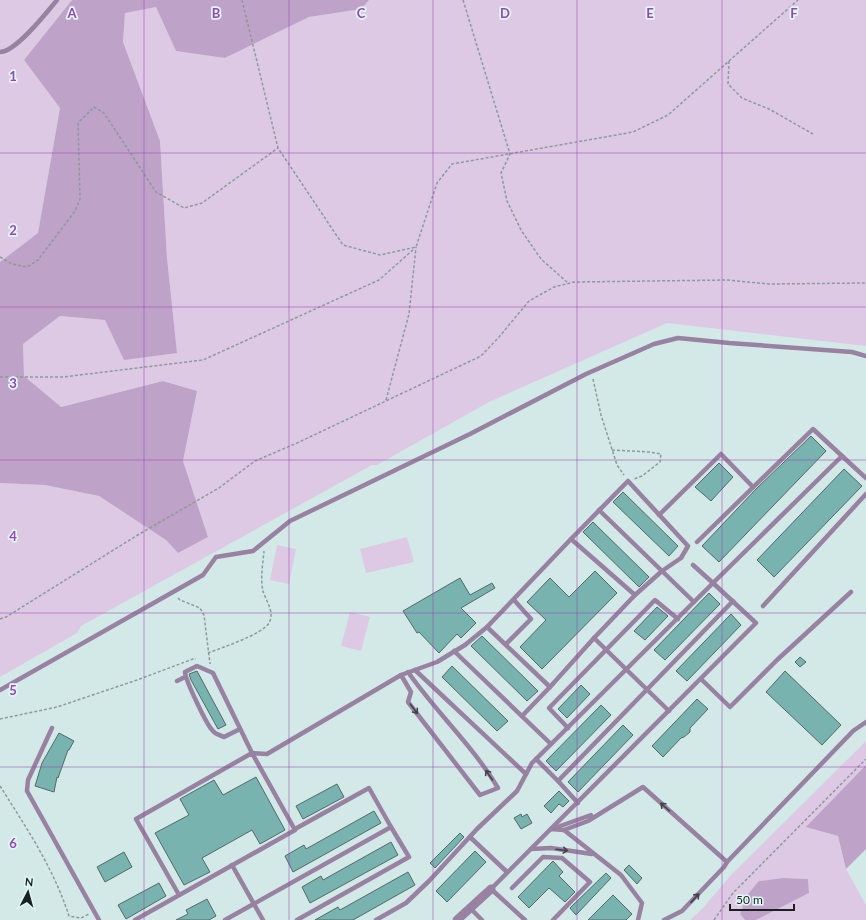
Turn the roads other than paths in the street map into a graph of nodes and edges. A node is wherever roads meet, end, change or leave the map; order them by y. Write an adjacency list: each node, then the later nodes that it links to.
1 (57, 0): 2 (lane)
2 (0, 52)
3 (866, 356): 36 (lane)
4 (842, 456): 5 (lane); 6 (lane); 14 (lane)
5 (866, 478)
6 (753, 487): 9 (lane); 11 (lane)
7 (866, 494): 20 (lane)
8 (599, 510): 9 (lane); 10 (lane); 13 (lane)
9 (659, 515): 13 (lane)
10 (571, 539): 16 (lane); 17 (lane)
11 (697, 542)
12 (693, 565): 14 (lane)
13 (662, 571): 16 (lane); 19 (lane)
14 (713, 583): 18 (lane); 19 (lane)
15 (851, 592): 32 (lane)
16 (635, 595): 23 (lane)
17 (514, 600): 22 (lane); 24 (lane)
18 (733, 601): 32 (lane); 35 (lane)
19 (694, 602): 21 (lane)
20 (763, 606)
21 (678, 619): 25 (lane); 28 (lane)
22 (487, 627): 24 (lane); 26 (lane)
23 (594, 638): 25 (lane); 34 (lane)
24 (506, 644): 34 (lane)
25 (606, 650): 28 (lane); 41 (lane)
26 (454, 651): 27 (lane); 38 (lane)
27 (415, 670): 29 (lane); 46 (lane)
28 (626, 670): 35 (lane); 41 (lane)
29 (408, 672): 30 (lane); 30 (lane, one-way to 29)
30 (401, 675): 44 (lane)
31 (185, 677): 33 (lane); 42 (lane); 42 (lane)
32 (701, 679): 37 (lane)
33 (177, 681)
34 (550, 687): 38 (lane)
35 (646, 689): 37 (lane); 47 (lane)
36 (0, 690)
37 (669, 711): 48 (lane)
38 (522, 716): 43 (lane)
39 (866, 722): 57 (lane)
40 (52, 728): 65 (lane)
41 (568, 728): 43 (lane)
42 (240, 729): 44 (lane)
43 (551, 744): 45 (lane)
44 (252, 754): 51 (lane); 62 (lane)
45 (536, 759): 46 (lane); 47 (lane)
46 (526, 774): 54 (lane)
47 (558, 781): 48 (lane)
48 (578, 802): 52 (lane)
49 (591, 815): 52 (lane)
50 (391, 827): 51 (lane); 63 (lane); 69 (lane)
51 (295, 829): 58 (lane)
52 (551, 829): 53 (lane); 55 (lane)
53 (564, 830): 56 (lane); 57 (lane, one-way to 53)
54 (470, 837): 59 (lane); 70 (lane)
55 (531, 849): 56 (lane, one-way to 56); 59 (lane)
56 (594, 854): 75 (lane)
57 (727, 862): 76 (lane, one-way to 57)
58 (232, 865): 62 (lane); 63 (lane)
59 (508, 872): 61 (lane)
60 (512, 888): 74 (lane)
61 (491, 889): 64 (street); 73 (lane)
62 (179, 895): 66 (lane)
63 (254, 904): 67 (lane); 68 (lane)
64 (470, 908): 71 (street); 72 (lane)
65 (99, 920)
66 (135, 920)
67 (225, 920)
68 (263, 920)
69 (297, 920)
70 (376, 920)
71 (457, 920)
72 (482, 920)
73 (525, 920)
74 (553, 920)
75 (638, 920)
76 (664, 920)

